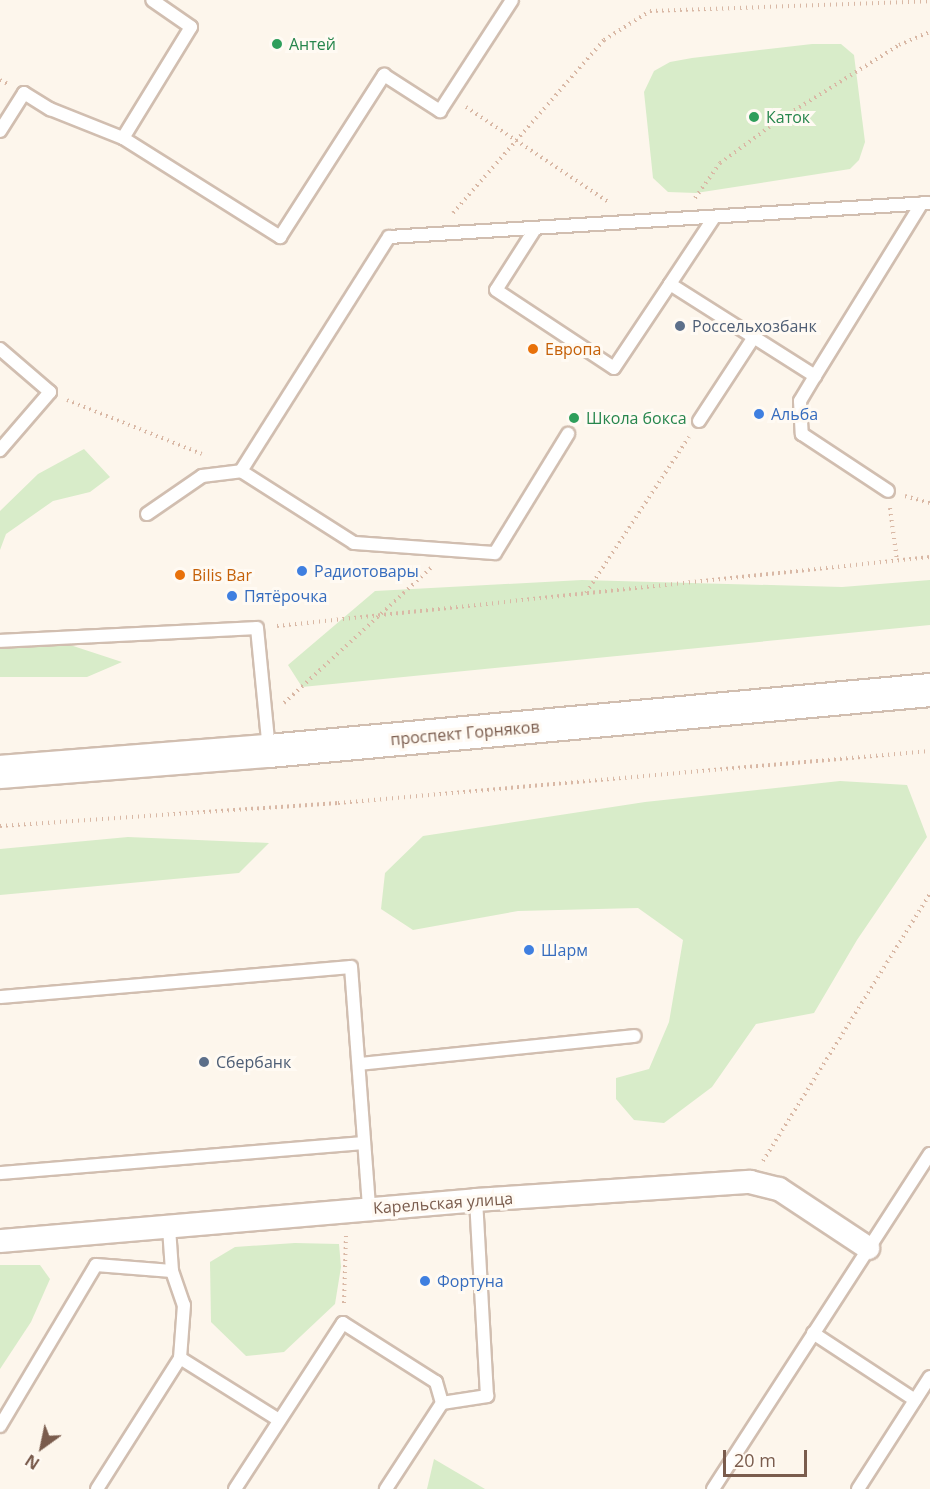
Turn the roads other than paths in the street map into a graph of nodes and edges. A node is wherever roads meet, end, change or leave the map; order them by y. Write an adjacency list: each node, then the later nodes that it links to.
1 (152, 0): 4 (lane)
2 (512, 0): 4 (lane)
3 (0, 131): 4 (lane)
4 (123, 138)
5 (926, 203): 6 (lane); 11 (lane)
6 (713, 219): 7 (lane); 8 (lane)
7 (534, 229): 8 (lane); 15 (lane)
8 (670, 284): 9 (lane)
9 (754, 337): 11 (lane); 12 (lane)
10 (0, 349): 14 (lane)
11 (815, 376): 16 (lane)
12 (699, 422)
13 (568, 434): 15 (lane)
14 (0, 450)
15 (241, 471): 17 (lane)
16 (888, 491)
17 (147, 514)
18 (0, 640): 20 (lane)
19 (930, 690): 20 (main road, проспект Горняков)
20 (269, 751): 21 (main road, проспект Горняков)
21 (0, 772)
22 (0, 997): 24 (lane)
23 (635, 1036): 24 (lane)
24 (359, 1064): 25 (lane)
25 (364, 1143): 27 (lane); 29 (lane)
26 (930, 1154): 32 (lane)
27 (0, 1173)
28 (476, 1200): 29 (street, Карельская улица); 32 (street, Карельская улица); 38 (lane)
29 (358, 1210): 30 (street, Карельская улица)
30 (169, 1228): 31 (street, Карельская улица); 33 (lane)
31 (0, 1241)
32 (868, 1248): 34 (lane)
33 (172, 1271): 35 (lane); 40 (lane)
34 (813, 1334): 37 (lane); 44 (lane)
35 (180, 1358): 39 (lane); 41 (lane)
36 (930, 1377): 37 (lane)
37 (915, 1400): 45 (lane)
38 (442, 1403): 39 (lane); 43 (lane)
39 (279, 1420): 42 (lane)
40 (0, 1426)
41 (97, 1489)
42 (235, 1489)
43 (386, 1489)
44 (713, 1489)
45 (858, 1489)

